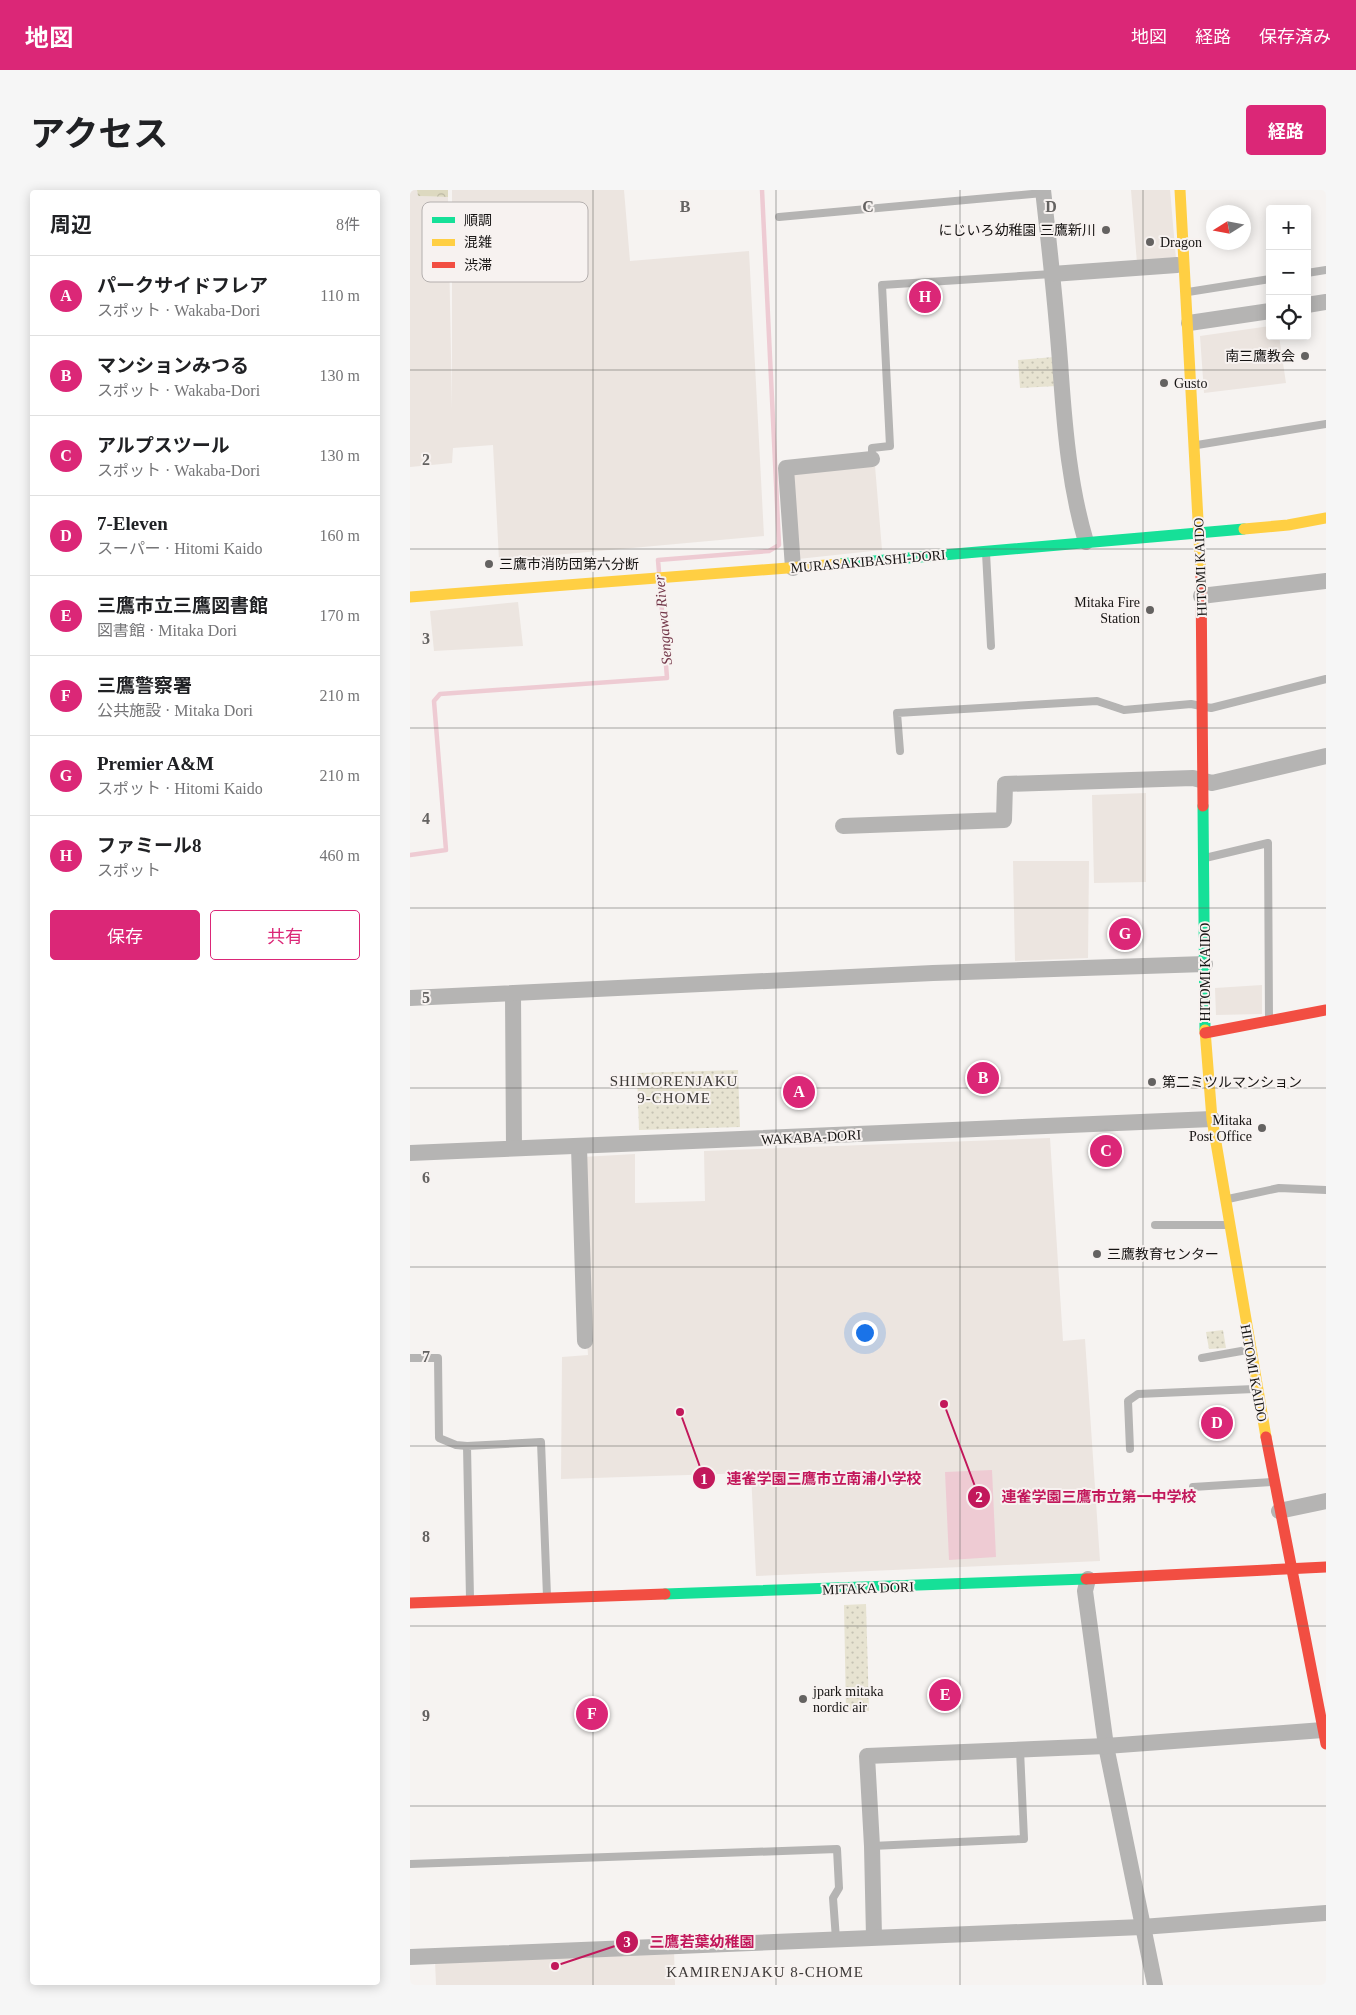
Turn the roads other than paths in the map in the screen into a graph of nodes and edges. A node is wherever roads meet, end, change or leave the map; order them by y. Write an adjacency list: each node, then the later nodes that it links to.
1 (1180, 190): 9 (main road, HITOMI KAIDO)
2 (1043, 191): 3 (lane); 7 (street)
3 (779, 217)
4 (1177, 265): 7 (street)
5 (1326, 270): 6 (lane)
6 (1311, 272)
7 (1052, 274): 16 (lane); 19 (street)
8 (1266, 280): 9 (lane)
9 (1187, 292): 13 (main road, HITOMI KAIDO)
10 (1326, 302): 11 (street)
11 (1311, 304)
12 (1266, 312): 13 (street)
13 (1189, 323): 15 (main road, HITOMI KAIDO)
14 (1326, 424): 15 (lane)
15 (1195, 446): 18 (main road, HITOMI KAIDO)
16 (872, 459): 21 (street)
17 (1326, 518): 18 (main road, MURASAKIBASHI-DORI)
18 (1200, 531): 19 (main road, MURASAKIBASHI-DORI); 23 (main road, HITOMI KAIDO)
19 (1086, 542): 20 (main road, MURASAKIBASHI-DORI)
20 (986, 551): 21 (main road, MURASAKIBASHI-DORI); 25 (lane)
21 (793, 568): 24 (main road, MURASAKIBASHI-DORI)
22 (1326, 581): 23 (street)
23 (1202, 596): 27 (main road, HITOMI KAIDO)
24 (410, 597)
25 (991, 646)
26 (1326, 679): 27 (lane)
27 (1202, 706): 28 (lane); 30 (main road, HITOMI KAIDO)
28 (900, 751)
29 (1326, 756): 30 (street)
30 (1202, 780): 31 (street); 32 (main road, HITOMI KAIDO)
31 (843, 826)
32 (1205, 858): 33 (main road, HITOMI KAIDO); 37 (lane)
33 (1205, 964): 34 (street); 38 (main road, HITOMI KAIDO)
34 (513, 994): 35 (street); 40 (street)
35 (410, 998)
36 (1326, 1010): 37 (main road)
37 (1269, 1021): 38 (main road)
38 (1204, 1033): 39 (main road, HITOMI KAIDO)
39 (1212, 1119): 41 (street, WAKABA-DORI); 44 (main road, HITOMI KAIDO)
40 (514, 1148): 41 (street, WAKABA-DORI); 42 (street, WAKABA-DORI)
41 (579, 1148): 47 (street)
42 (410, 1153)
43 (1326, 1190): 44 (lane)
44 (1224, 1200): 46 (main road, HITOMI KAIDO)
45 (1155, 1225): 46 (lane)
46 (1228, 1225): 48 (main road, HITOMI KAIDO)
47 (585, 1341)
48 (1249, 1350): 50 (lane); 51 (main road, HITOMI KAIDO)
49 (410, 1358): 52 (lane)
50 (1202, 1358)
51 (1256, 1389): 53 (lane); 54 (main road, HITOMI KAIDO)
52 (467, 1446): 61 (lane); 62 (lane)
53 (1130, 1449)
54 (1274, 1482): 55 (lane); 57 (main road, HITOMI KAIDO)
55 (1193, 1487)
56 (1326, 1501): 57 (street)
57 (1280, 1511): 59 (main road, HITOMI KAIDO)
58 (1326, 1567): 59 (main road, MITAKA DORI)
59 (1291, 1569): 60 (main road, MITAKA DORI); 64 (main road, HITOMI KAIDO)
60 (1088, 1579): 61 (main road, MITAKA DORI); 65 (street)
61 (547, 1598): 62 (main road, MITAKA DORI)
62 (470, 1601): 63 (main road, MITAKA DORI)
63 (410, 1603)
64 (1324, 1737): 65 (street)
65 (1106, 1746): 66 (street); 70 (street)
66 (1020, 1750): 67 (lane); 67 (street)
67 (872, 1846): 71 (street)
68 (410, 1864): 72 (lane)
69 (1326, 1913): 70 (street)
70 (1142, 1927): 71 (street); 74 (street)
71 (874, 1937): 72 (street)
72 (836, 1939): 73 (street)
73 (410, 1956)
74 (1155, 1985)

